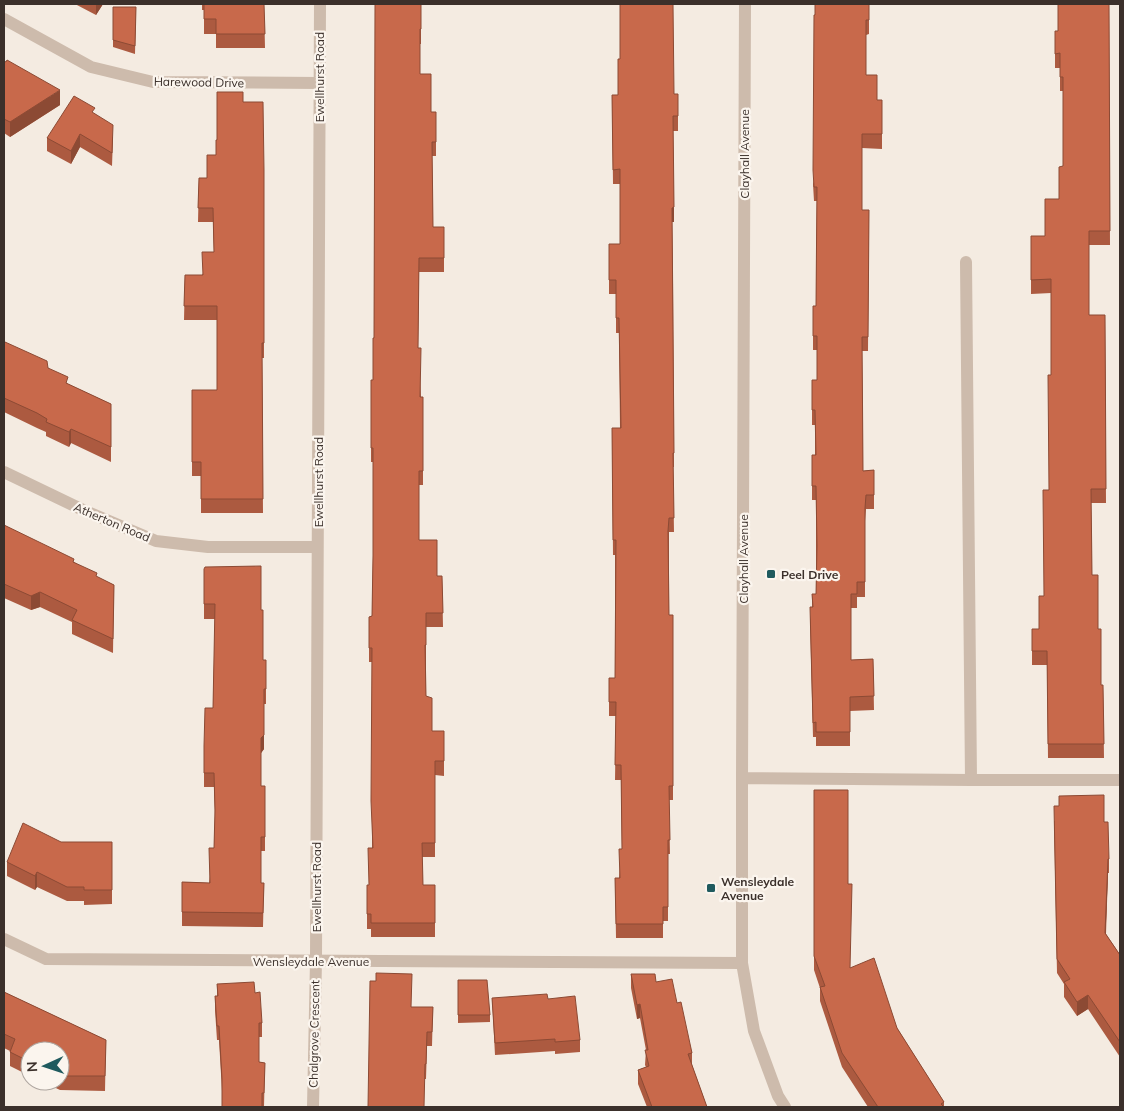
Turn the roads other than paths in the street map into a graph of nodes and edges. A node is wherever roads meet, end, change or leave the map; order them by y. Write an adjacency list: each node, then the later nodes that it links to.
1 (320, 4): 4 (street, Ewellhurst Road)
2 (745, 4): 8 (street, Clayhall Avenue)
3 (4, 19): 4 (street, Harewood Drive)
4 (319, 82): 7 (street, Ewellhurst Road)
5 (966, 262): 9 (street)
6 (4, 472): 7 (street, Atherton Road)
7 (317, 547): 12 (street, Ewellhurst Road)
8 (742, 778): 9 (street); 13 (street, Clayhall Avenue)
9 (971, 780): 10 (street)
10 (1120, 780)
11 (4, 939): 12 (street, Wensleydale Avenue)
12 (316, 961): 13 (street, Wensleydale Avenue); 14 (street, Chalgrove Crescent)
13 (742, 963): 15 (street, Clayhall Avenue)
14 (313, 1107)
15 (785, 1107)

